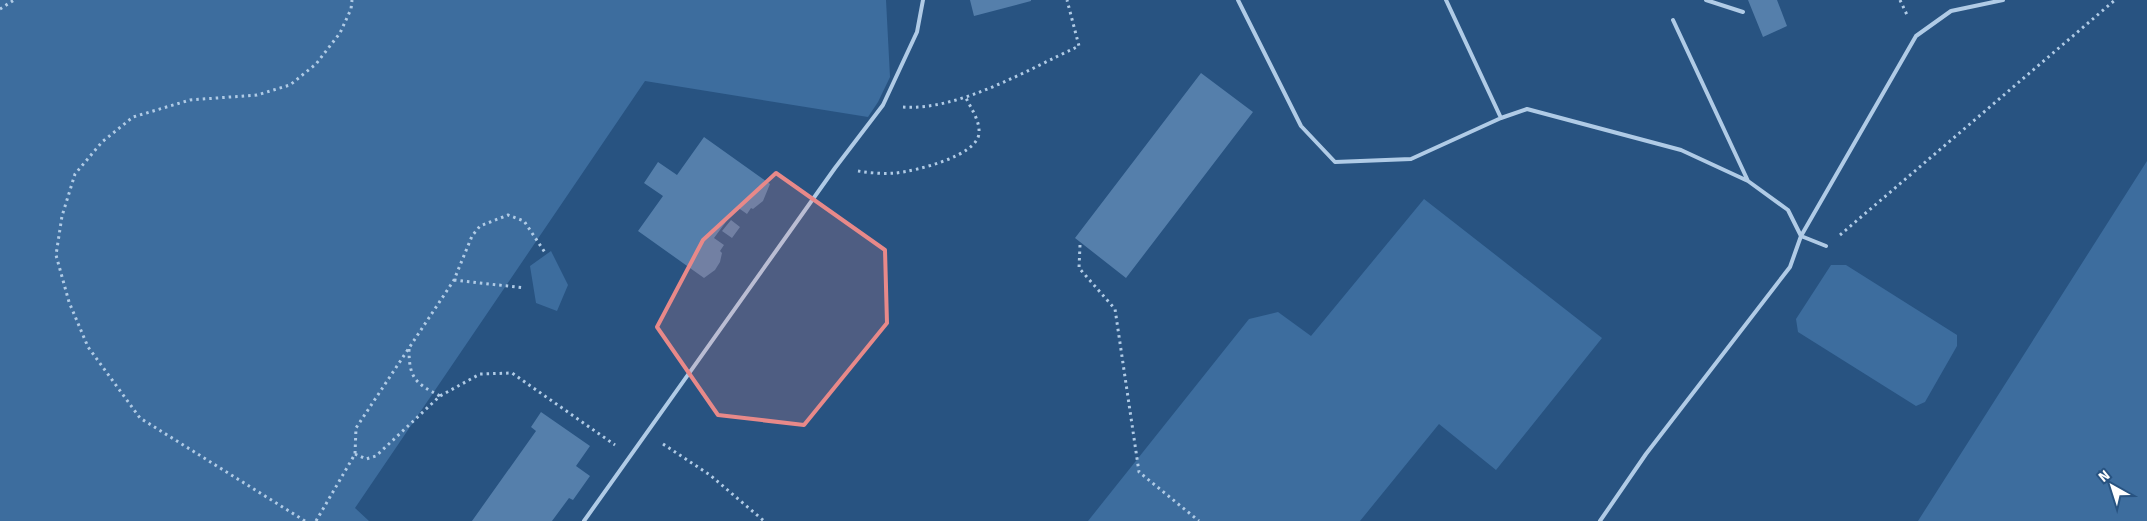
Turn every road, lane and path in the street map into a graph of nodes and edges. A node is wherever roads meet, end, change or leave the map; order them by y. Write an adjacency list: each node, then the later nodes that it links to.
1 (14, 0): 10 (path)
2 (352, 0): 29 (path)
3 (923, 0): 14 (lane)
4 (1067, 0): 13 (path)
5 (1238, 0): 15 (lane)
6 (1446, 0): 15 (lane)
7 (1706, 0): 11 (lane)
8 (2003, 0): 18 (lane)
9 (2115, 0): 20 (path)
10 (0, 9)
11 (1744, 12)
12 (1673, 20): 17 (lane)
13 (966, 97): 14 (path); 16 (path)
14 (883, 105): 16 (lane)
15 (1501, 118): 17 (lane)
16 (835, 168): 28 (lane)
17 (1748, 181): 18 (lane)
18 (1801, 236): 20 (lane); 34 (lane)
19 (1080, 245): 33 (path)
20 (1826, 246)
21 (546, 254): 22 (path)
22 (454, 280): 23 (path); 24 (path)
23 (525, 288)
24 (409, 347): 25 (path); 27 (path)
25 (440, 396): 27 (path); 28 (path)
26 (660, 442): 32 (path)
27 (355, 454): 30 (path)
28 (630, 456): 31 (lane)
29 (305, 521)
30 (316, 521)
31 (584, 521)
32 (764, 521)
33 (1199, 521)
34 (1600, 521)

